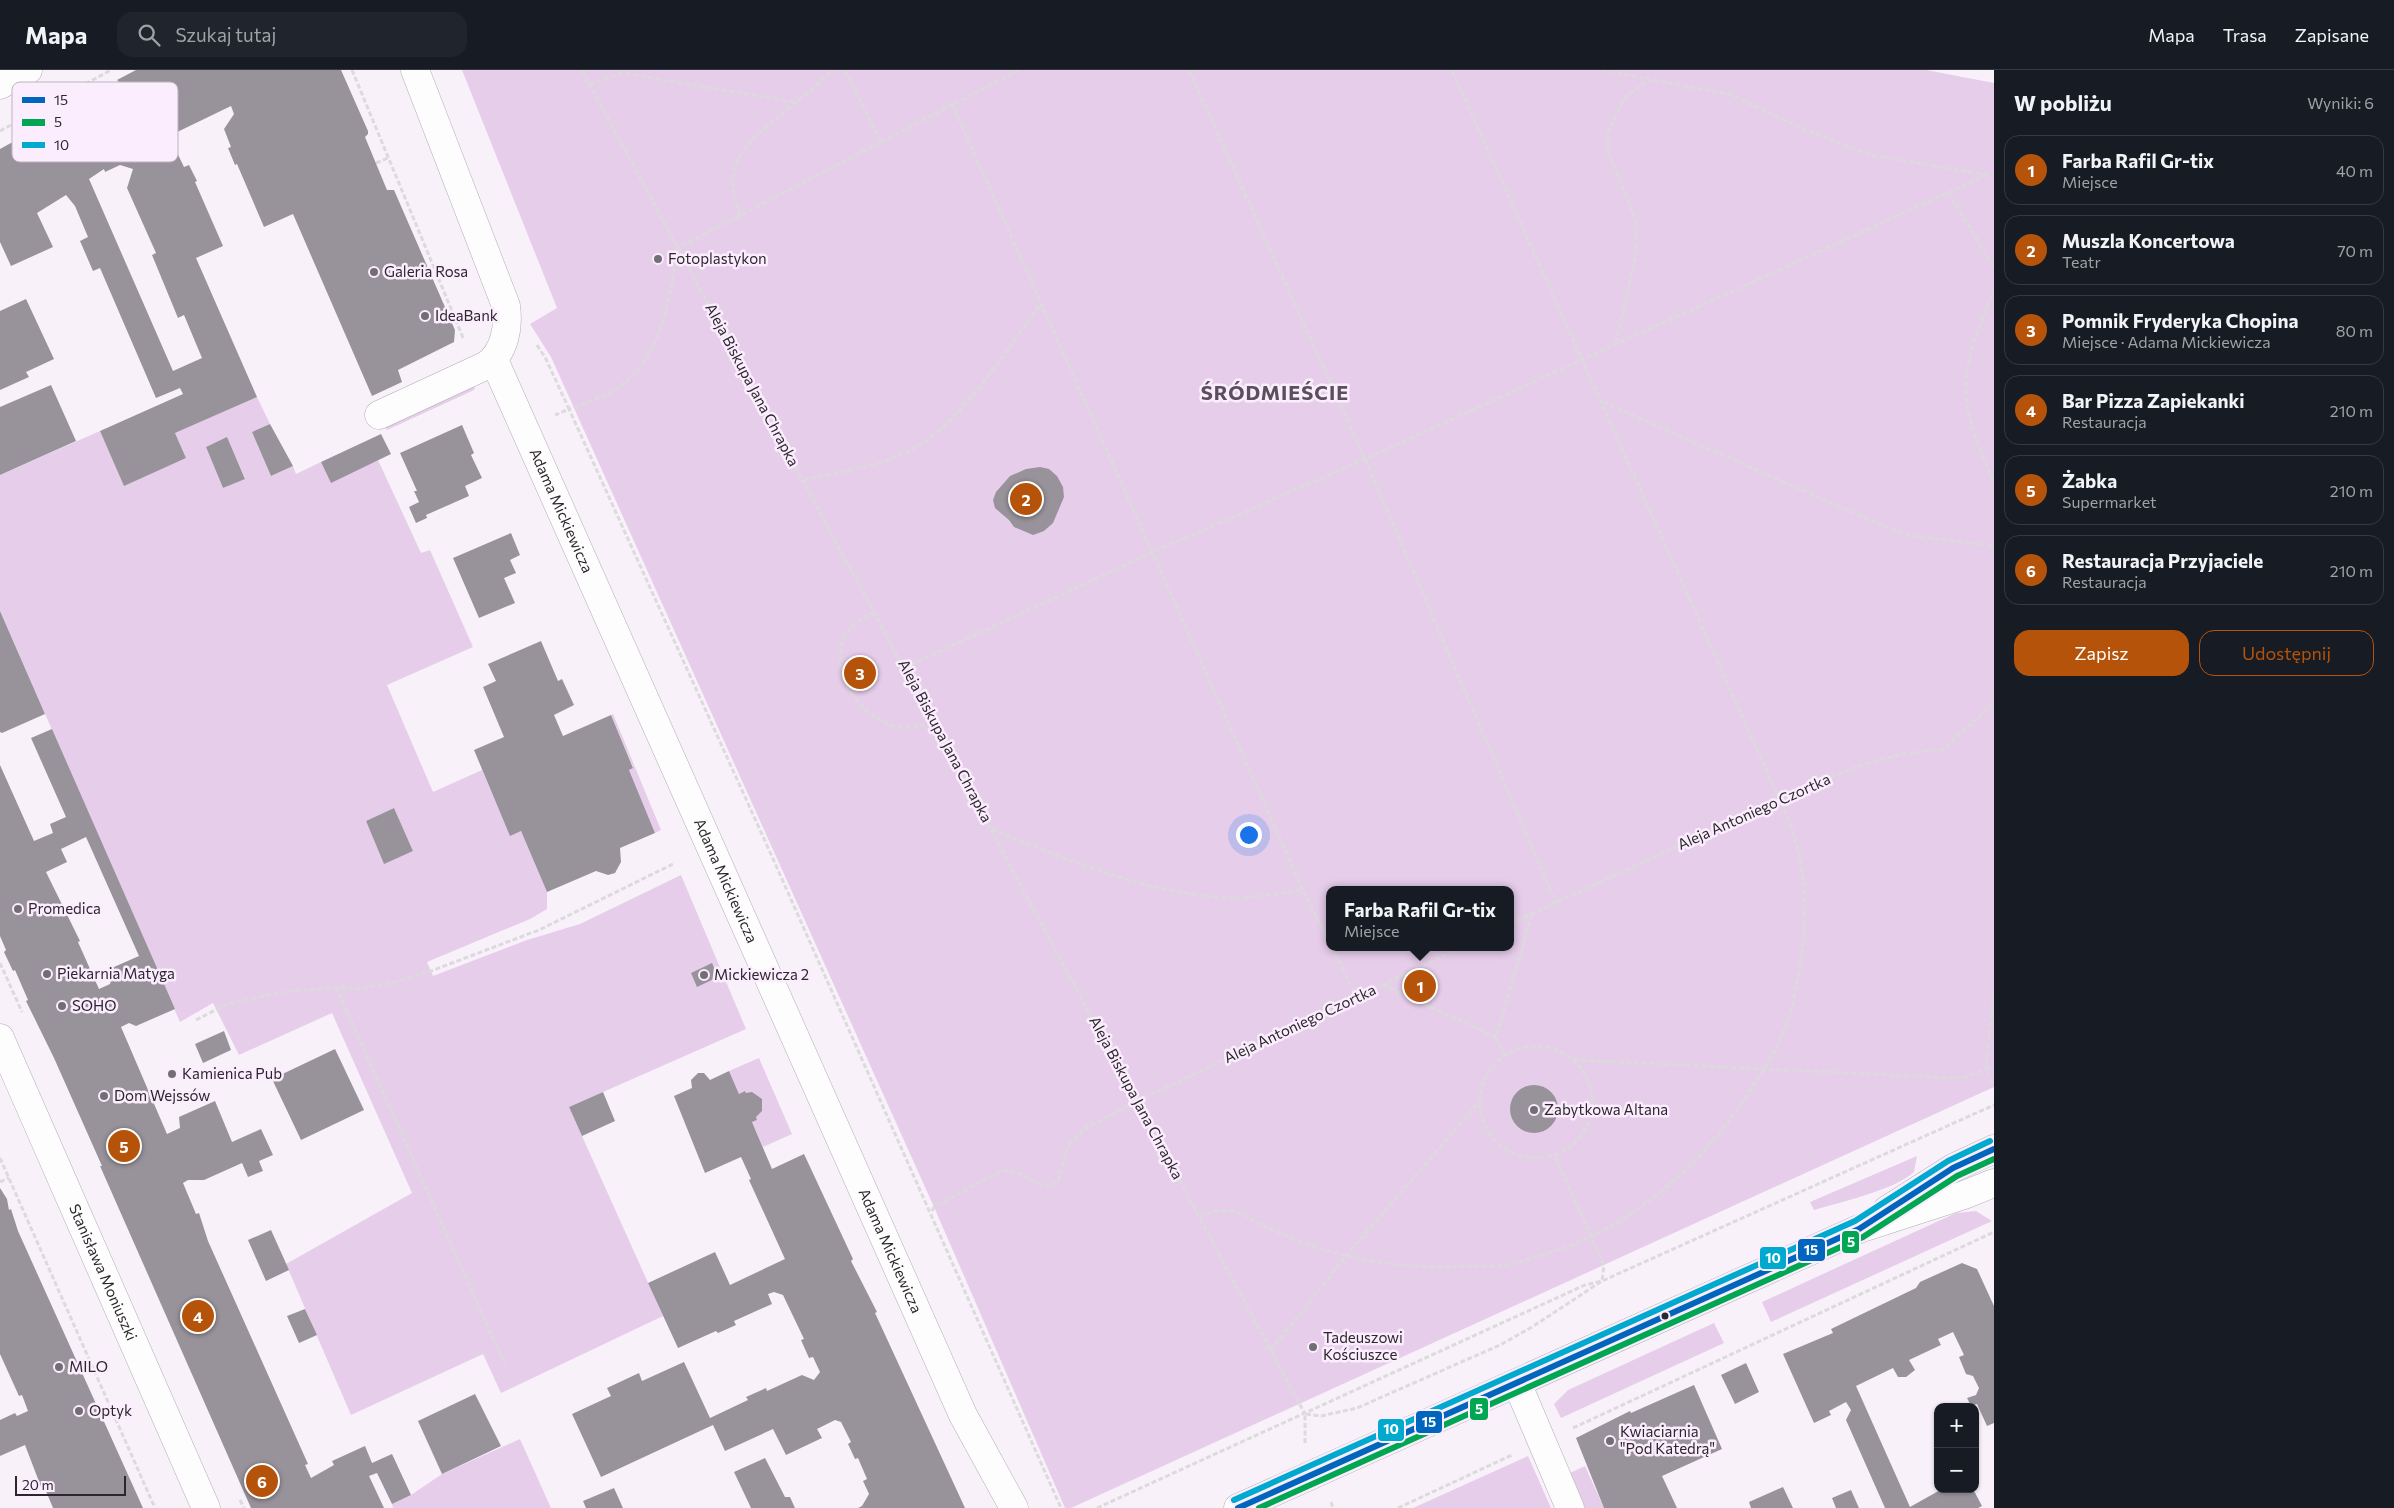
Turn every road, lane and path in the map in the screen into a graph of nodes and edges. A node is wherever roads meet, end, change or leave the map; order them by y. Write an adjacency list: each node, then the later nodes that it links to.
1 (28, 70): 14 (street)
2 (111, 70): 12 (path)
3 (415, 70): 30 (street)
4 (582, 70): 13 (path, Aleja Biskupa Jana Chrapka)
5 (834, 70): 15 (path)
6 (845, 70): 19 (path)
7 (1019, 70): 16 (path)
8 (1189, 70): 37 (path)
9 (1452, 70): 32 (path)
10 (1602, 70): 11 (path)
11 (1649, 78): 22 (path); 31 (path)
12 (89, 82)
13 (590, 84): 15 (path); 26 (path, Aleja Biskupa Jana Chrapka)
14 (0, 85)
15 (795, 102): 25 (path)
16 (952, 104): 19 (path); 29 (path)
17 (12, 124): 18 (path)
18 (0, 131)
19 (881, 142): 25 (path)
20 (388, 158): 21 (path)
21 (376, 163)
22 (1987, 175): 23 (path); 24 (path)
23 (1994, 176)
24 (1948, 192): 27 (path); 31 (path)
25 (740, 215): 26 (path)
26 (678, 248): 35 (path); 38 (path, Aleja Biskupa Jana Chrapka)
27 (1994, 268)
28 (1994, 289): 39 (path)
29 (1041, 304): 38 (path); 41 (path)
30 (507, 316): 33 (street); 35 (path)
31 (1616, 344): 32 (path)
32 (1583, 359): 34 (path); 37 (path)
33 (494, 360): 36 (street); 93 (street, Adama Mickiewicza)
34 (1602, 402): 40 (path); 46 (path)
35 (569, 410): 78 (path)
36 (379, 415)
37 (1365, 459): 41 (path); 50 (path)
38 (804, 480): 42 (path, Aleja Biskupa Jana Chrapka)
39 (1994, 484)
40 (1994, 546)
41 (1151, 553): 43 (path); 49 (path)
42 (875, 612): 43 (path, Aleja Biskupa Jana Chrapka); 45 (path)
43 (904, 668): 45 (path, Aleja Biskupa Jana Chrapka)
44 (1994, 703): 46 (path, Aleja Antoniego Czortka)
45 (934, 722): 47 (path, Aleja Biskupa Jana Chrapka)
46 (1779, 800): 50 (path, Aleja Antoniego Czortka); 66 (path)
47 (992, 829): 49 (path); 70 (path, Aleja Biskupa Jana Chrapka)
48 (676, 863): 57 (path)
49 (1303, 890): 53 (path)
50 (1556, 903): 51 (path, Aleja Antoniego Czortka)
51 (1532, 913): 52 (path, Aleja Antoniego Czortka); 61 (path)
52 (1514, 922)
53 (1326, 936)
54 (1334, 951): 59 (path)
55 (1454, 951): 56 (path, Aleja Antoniego Czortka)
56 (1383, 985): 59 (path, Aleja Antoniego Czortka); 61 (path)
57 (336, 986): 60 (path); 86 (path)
58 (1994, 990): 67 (path)
59 (1357, 998): 70 (path, Aleja Antoniego Czortka)
60 (196, 1020)
61 (1496, 1037): 63 (path)
62 (0, 1038): 92 (street, Stanisława Moniuszki)
63 (1506, 1055): 64 (path); 69 (path)
64 (1574, 1060): 66 (path); 72 (path)
65 (1994, 1066): 67 (path)
66 (1764, 1069): 67 (path); 82 (path)
67 (1986, 1069): 68 (path)
68 (1994, 1087)
69 (1480, 1100): 72 (path); 83 (path)
70 (1137, 1101): 78 (path, Aleja Antoniego Czortka); 79 (path, Aleja Biskupa Jana Chrapka)
71 (1994, 1105): 84 (path)
72 (1554, 1155): 82 (path)
73 (1992, 1157): 80 (street)
74 (0, 1158): 75 (path)
75 (9, 1178): 76 (path); 91 (path)
76 (0, 1182)
77 (1994, 1183): 80 (street)
78 (931, 1211): 94 (path)
79 (1200, 1217): 83 (path); 85 (path, Aleja Biskupa Jana Chrapka)
80 (1859, 1229): 87 (street)
81 (1994, 1232): 89 (path)
82 (1591, 1238): 83 (path); 84 (path)
83 (1346, 1256): 85 (path)
84 (1602, 1281): 88 (path); 88 (path)
85 (1271, 1350): 88 (path, Aleja Biskupa Jana Chrapka)
86 (506, 1367)
87 (1516, 1383): 89 (street); 96 (street)
88 (1305, 1414): 90 (path); 95 (path)
89 (1540, 1442): 97 (path); 98 (street)
90 (1308, 1450)
91 (155, 1508)
92 (206, 1508)
93 (1014, 1508)
94 (1061, 1508)
95 (1097, 1508)
96 (1238, 1508)
97 (1398, 1508)
98 (1570, 1508)

